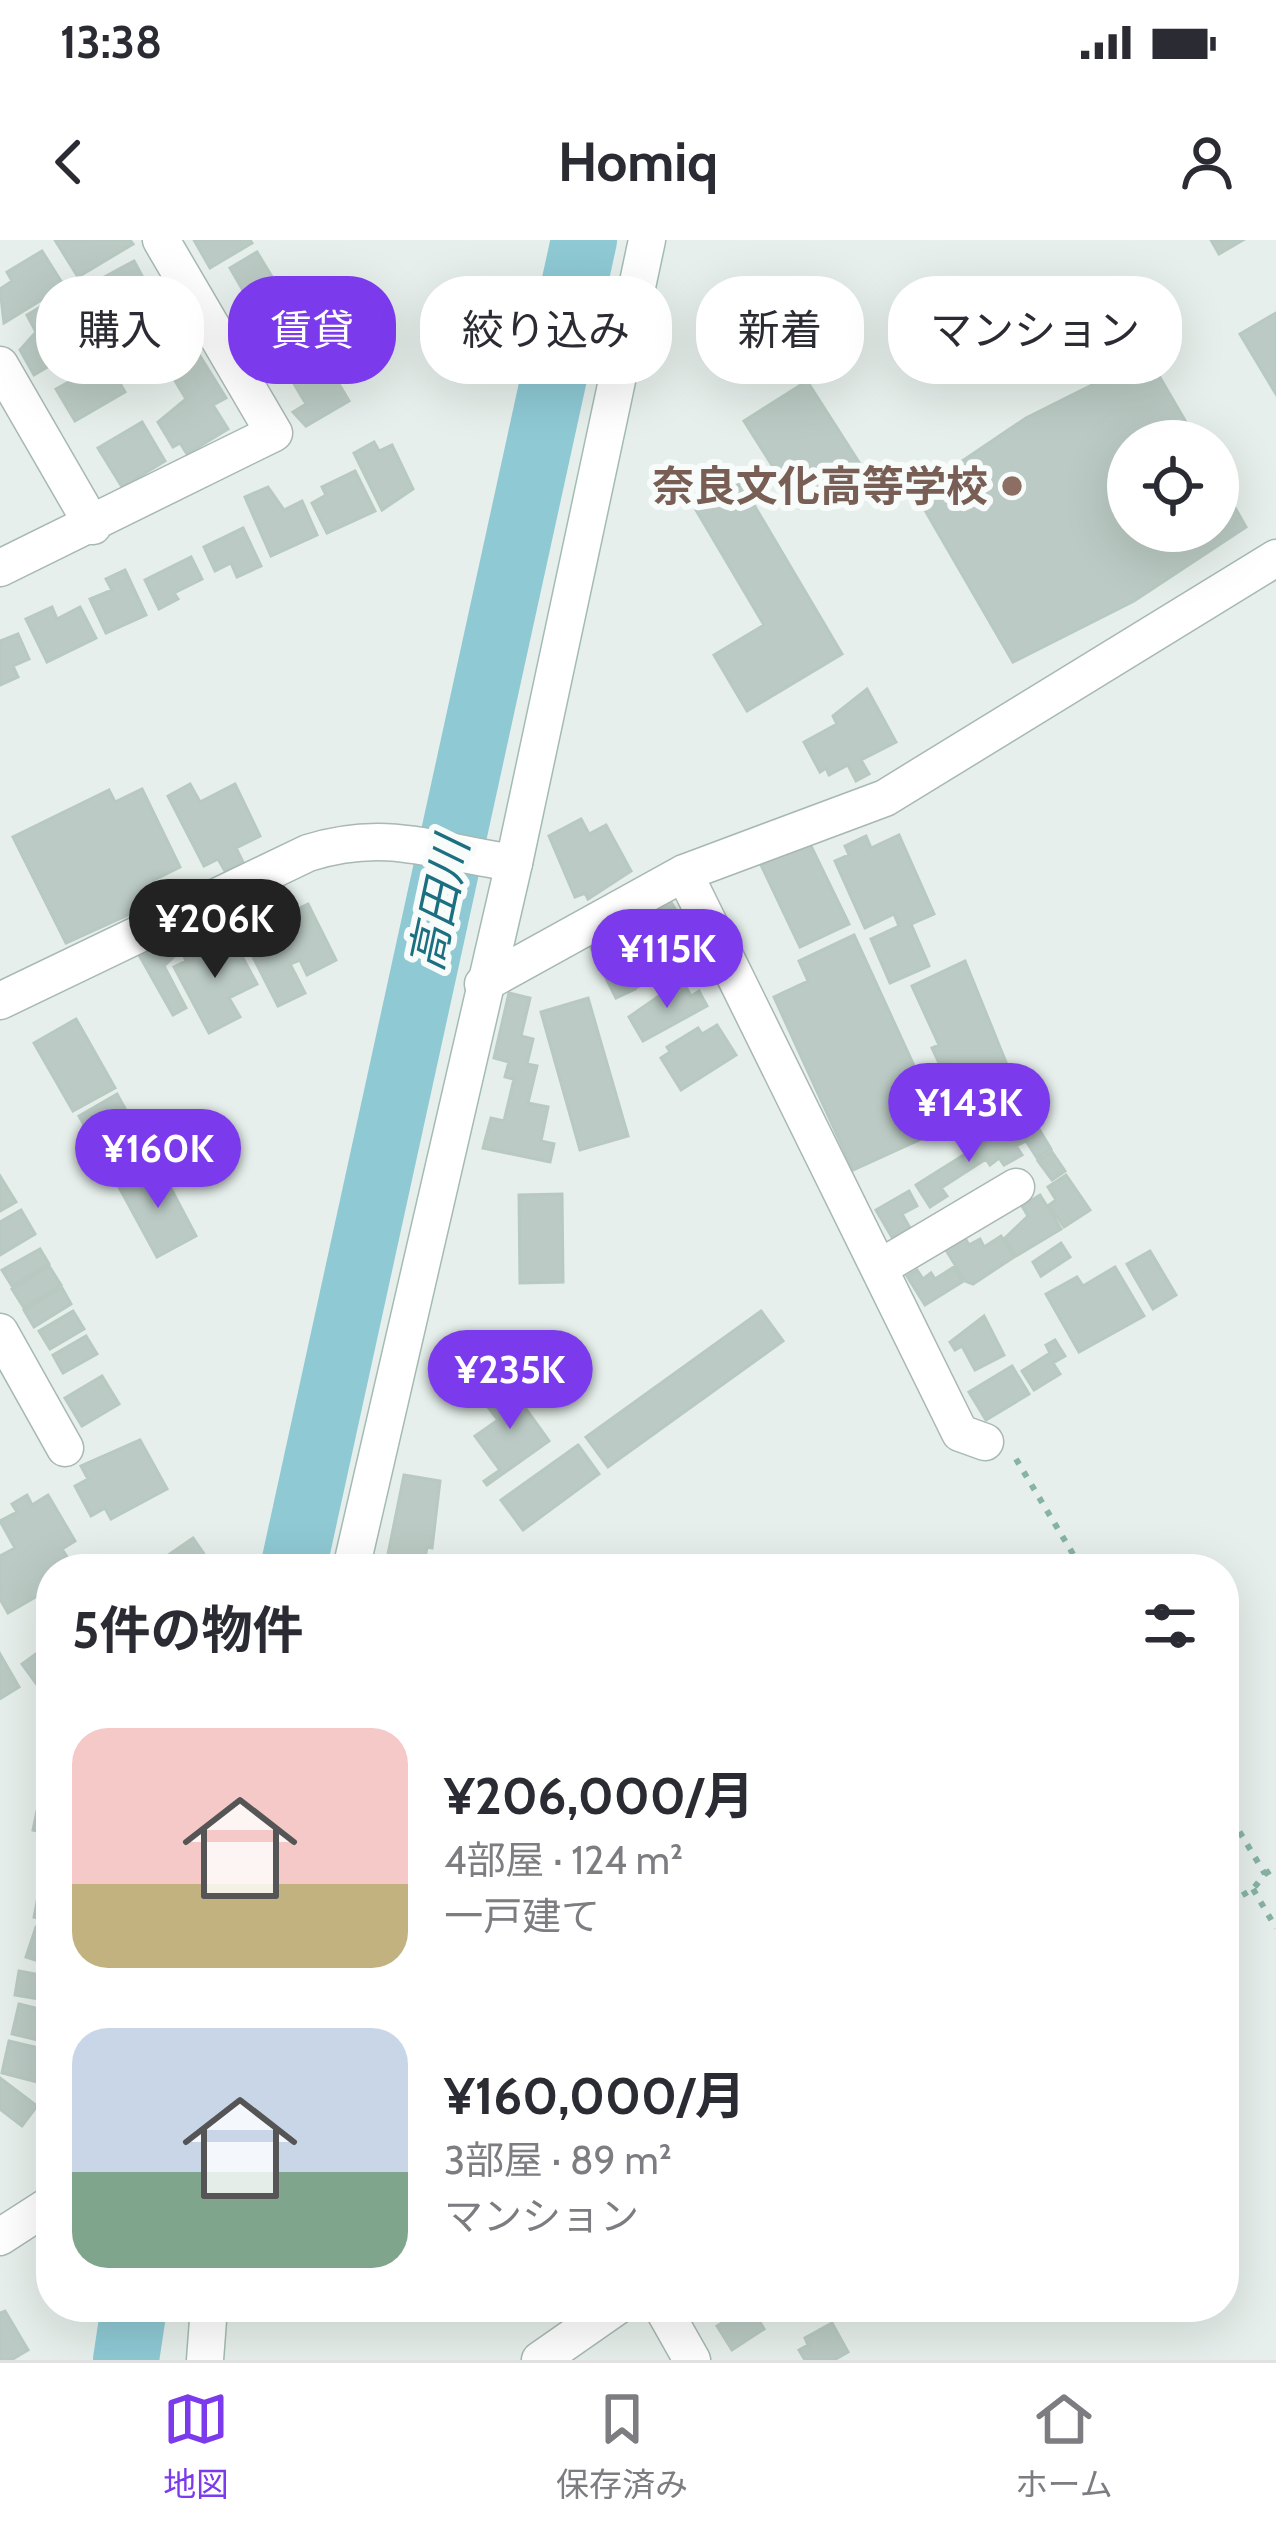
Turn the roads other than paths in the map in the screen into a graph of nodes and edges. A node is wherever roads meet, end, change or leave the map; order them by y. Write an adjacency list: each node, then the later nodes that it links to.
1 (161, 240): 4 (street)
2 (646, 240): 7 (street)
3 (0, 365): 4 (street)
4 (93, 526): 6 (street)
5 (1276, 558): 8 (street)
6 (0, 568)
7 (496, 861): 9 (street); 10 (street)
8 (684, 873): 9 (street); 12 (street)
9 (483, 984): 16 (street)
10 (0, 1000)
11 (1016, 1187): 12 (street)
12 (881, 1267): 14 (street)
13 (0, 1332): 15 (street)
14 (985, 1442)
15 (65, 1448)
16 (354, 1554)
17 (36, 2214): 18 (street)
18 (0, 2237)
19 (208, 2322): 22 (street)
20 (594, 2322): 23 (street)
21 (670, 2322): 24 (street)
22 (205, 2360)
23 (540, 2360)
24 (692, 2360)

